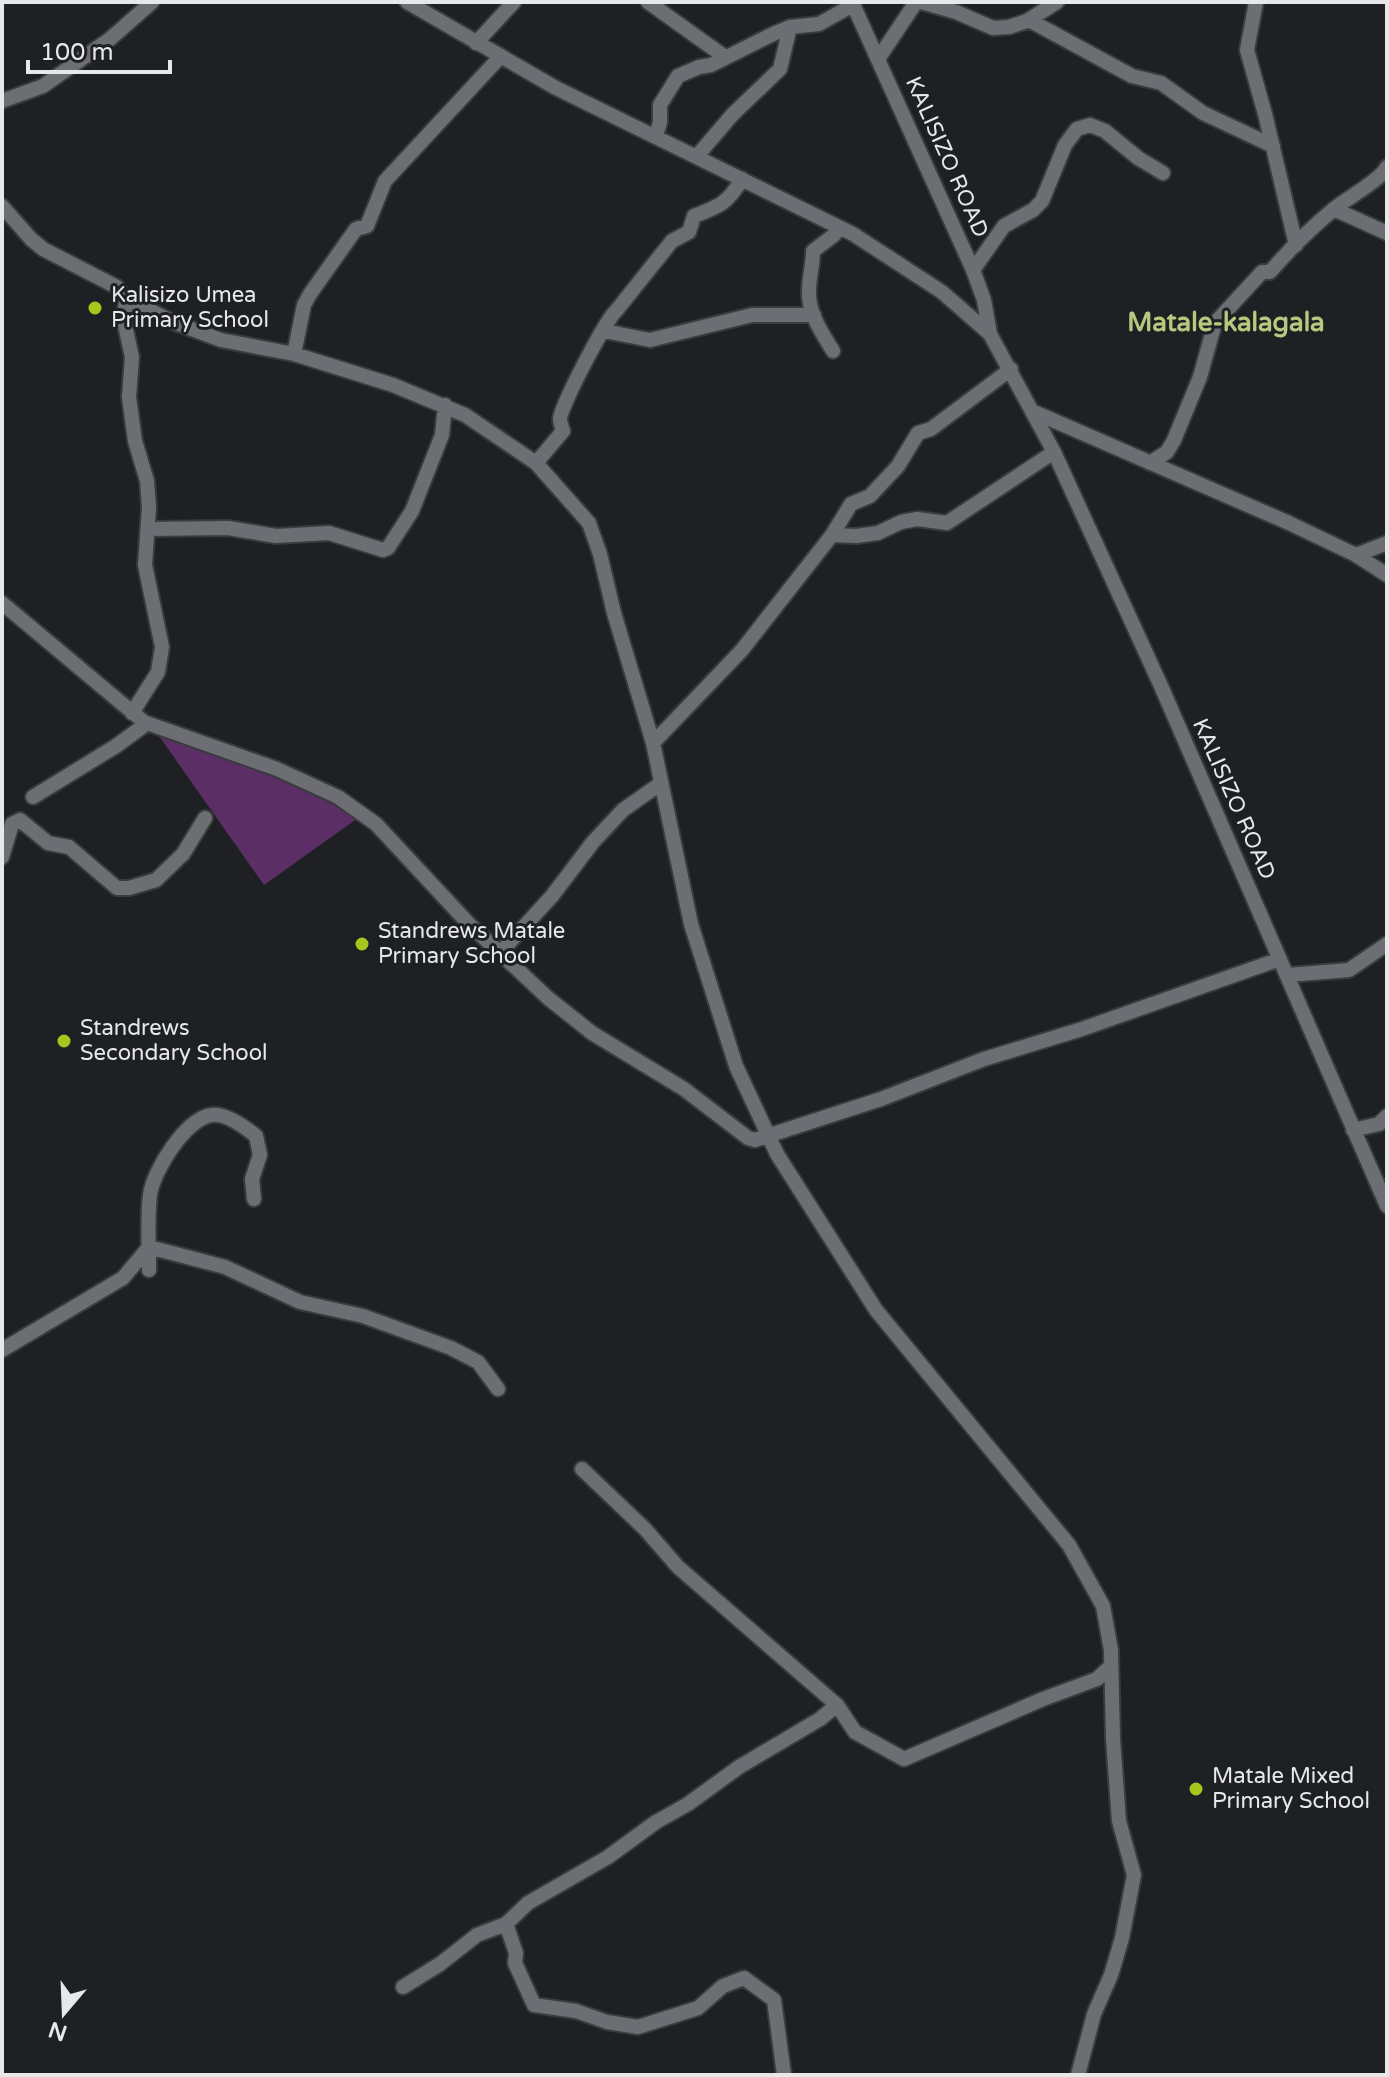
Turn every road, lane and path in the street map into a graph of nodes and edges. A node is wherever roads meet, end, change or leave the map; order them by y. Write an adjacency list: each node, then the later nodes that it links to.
1 (152, 2): 15 (street)
2 (407, 2): 11 (street)
3 (514, 2): 11 (street)
4 (648, 2): 13 (street)
5 (918, 2): 9 (street); 14 (street)
6 (1057, 2): 9 (street)
7 (1256, 2): 17 (street)
8 (852, 4): 10 (street); 14 (street, KALISIZO ROAD)
9 (1029, 20): 17 (street)
10 (790, 27): 13 (street); 18 (street)
11 (476, 43): 12 (street)
12 (501, 56): 16 (street); 33 (street)
13 (725, 57): 16 (street)
14 (878, 59): 27 (street, KALISIZO ROAD)
15 (2, 101)
16 (656, 136): 18 (street)
17 (1273, 146): 26 (street)
18 (697, 156): 21 (street)
19 (1387, 167): 23 (street)
20 (1163, 173): 27 (street)
21 (742, 179): 24 (street); 30 (street)
22 (2, 206): 28 (street)
23 (1334, 209): 25 (street); 26 (street)
24 (838, 227): 29 (street); 31 (street)
25 (1387, 233)
26 (1296, 245): 39 (street)
27 (973, 270): 31 (street, KALISIZO ROAD)
28 (126, 298): 33 (street); 40 (street)
29 (814, 315): 30 (street); 32 (street)
30 (604, 331): 38 (street)
31 (990, 334): 34 (street, KALISIZO ROAD)
32 (833, 351)
33 (294, 354): 35 (street)
34 (1011, 369): 36 (street, KALISIZO ROAD); 41 (street)
35 (445, 405): 38 (street); 40 (street)
36 (1034, 412): 37 (street, KALISIZO ROAD); 39 (street)
37 (1054, 452): 41 (street); 55 (street, KALISIZO ROAD)
38 (536, 463): 48 (street)
39 (1150, 463): 43 (street)
40 (148, 529): 46 (street)
41 (832, 535): 48 (street)
42 (1387, 543): 43 (street)
43 (1356, 555): 44 (street)
44 (1387, 575)
45 (2, 603): 46 (street)
46 (132, 713): 54 (street)
47 (142, 727): 50 (street)
48 (653, 743): 49 (street)
49 (660, 784): 54 (street); 59 (street)
50 (33, 797)
51 (205, 818): 52 (street)
52 (2, 857)
53 (1387, 944): 56 (street)
54 (500, 953): 59 (street)
55 (1280, 959): 56 (street, KALISIZO ROAD); 59 (street)
56 (1288, 975): 58 (street, KALISIZO ROAD)
57 (1387, 1116): 58 (street)
58 (1353, 1130): 61 (street, KALISIZO ROAD)
59 (768, 1135): 67 (street)
60 (254, 1199): 62 (street)
61 (1387, 1206)
62 (149, 1247): 63 (street); 64 (street); 65 (street)
63 (149, 1270)
64 (2, 1350)
65 (498, 1389)
66 (582, 1469): 68 (street)
67 (1111, 1666): 68 (street); 72 (street)
68 (837, 1705): 69 (street)
69 (506, 1924): 70 (street); 71 (street)
70 (403, 1987)
71 (784, 2075)
72 (1078, 2075)

